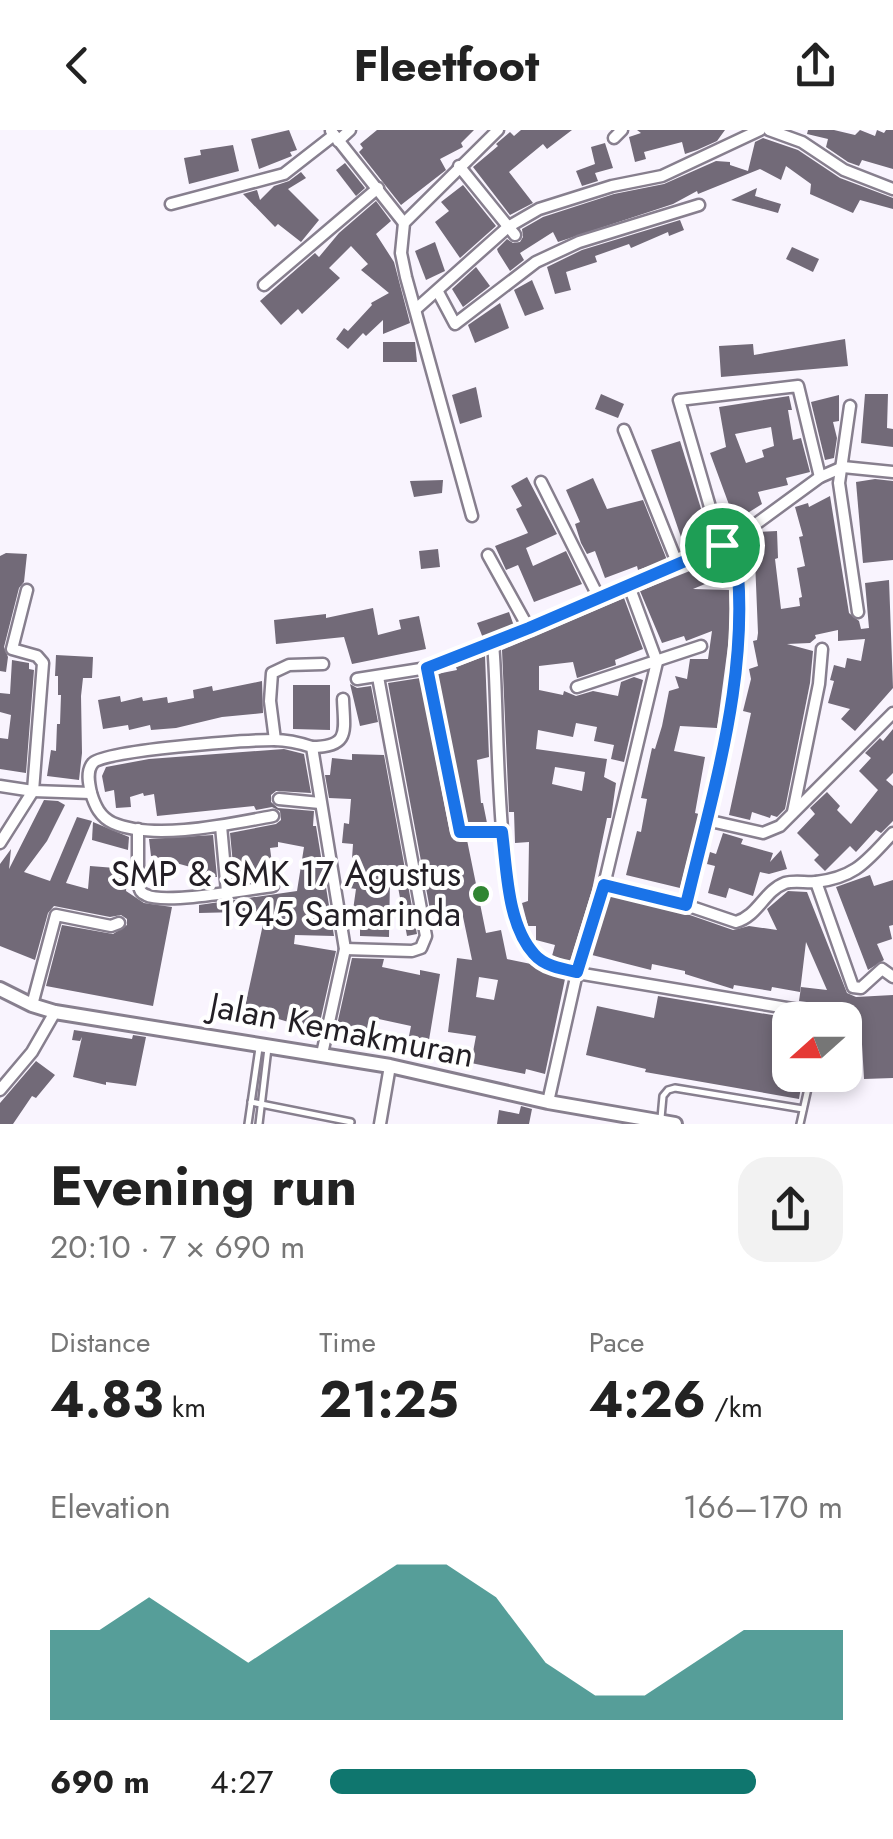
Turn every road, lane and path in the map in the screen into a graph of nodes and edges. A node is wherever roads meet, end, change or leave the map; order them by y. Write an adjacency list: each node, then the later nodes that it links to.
1 (350, 130): 5 (street)
2 (498, 130): 6 (street)
3 (760, 130): 12 (street)
4 (770, 130): 8 (street)
5 (334, 135): 7 (street); 9 (street)
6 (459, 166): 11 (street); 12 (street)
7 (378, 188): 11 (street); 13 (street)
8 (893, 189)
9 (171, 204)
10 (699, 205): 14 (street)
11 (404, 223): 15 (street)
12 (512, 231): 14 (street)
13 (264, 286)
14 (438, 292): 15 (street)
15 (416, 309): 22 (street)
16 (850, 406): 18 (street)
17 (624, 430): 26 (street)
18 (843, 468): 19 (street); 20 (street); 30 (street)
19 (893, 472)
20 (820, 478): 23 (street); 24 (street)
21 (541, 482): 29 (street)
22 (472, 516)
23 (734, 540): 24 (street); 52 (street)
24 (722, 545): 26 (street)
25 (488, 555): 31 (street)
26 (678, 565): 27 (street)
27 (628, 586): 29 (street); 35 (street)
28 (26, 590): 46 (street)
29 (599, 598): 31 (street)
30 (858, 612)
31 (529, 628): 32 (street)
32 (492, 644): 37 (street); 55 (street)
33 (701, 646): 35 (street)
34 (822, 649): 50 (street)
35 (657, 662): 40 (street); 59 (street)
36 (323, 664): 43 (street)
37 (427, 668): 38 (street); 55 (street)
38 (378, 677): 39 (street); 64 (street)
39 (357, 680)
40 (577, 688)
41 (344, 699): 44 (street)
42 (893, 713): 50 (street)
43 (275, 740): 44 (street); 47 (street)
44 (312, 746): 49 (street)
45 (0, 786): 46 (street)
46 (32, 791): 47 (street); 57 (street)
47 (92, 793): 54 (street)
48 (279, 799): 49 (street)
49 (320, 804): 64 (street)
50 (792, 814): 52 (street)
51 (273, 816): 53 (street)
52 (706, 820): 62 (street)
53 (222, 826): 54 (street); 61 (street)
54 (138, 829): 61 (street)
55 (502, 832): 65 (street)
56 (893, 833): 58 (street)
57 (0, 844)
58 (816, 882): 62 (street); 66 (street)
59 (604, 885): 62 (street); 65 (street)
60 (274, 886): 61 (street)
61 (227, 892)
62 (686, 905)
63 (119, 924): 69 (street)
64 (345, 948): 72 (street)
65 (577, 972): 68 (street); 77 (street)
66 (893, 977)
67 (3, 997): 69 (street, Jalan Kemakmuran)
68 (772, 1005)
69 (32, 1006): 70 (street, Jalan Kemakmuran)
70 (55, 1012): 71 (street, Jalan Kemakmuran); 74 (street)
71 (264, 1044): 72 (street, Jalan Kemakmuran); 76 (lane); 78 (lane)
72 (322, 1054): 73 (street, Jalan Kemakmuran)
73 (390, 1066): 77 (street, Jalan Kemakmuran); 84 (street)
74 (0, 1090)
75 (807, 1092): 79 (lane)
76 (251, 1102): 78 (lane); 82 (lane)
77 (548, 1102): 81 (street, Jalan Kemakmuran)
78 (262, 1104): 80 (lane); 83 (lane)
79 (803, 1110): 81 (lane); 86 (lane)
80 (351, 1122)
81 (660, 1122): 85 (street, Jalan Kemakmuran)
82 (248, 1124)
83 (259, 1124)
84 (380, 1124)
85 (675, 1124)
86 (800, 1124)

